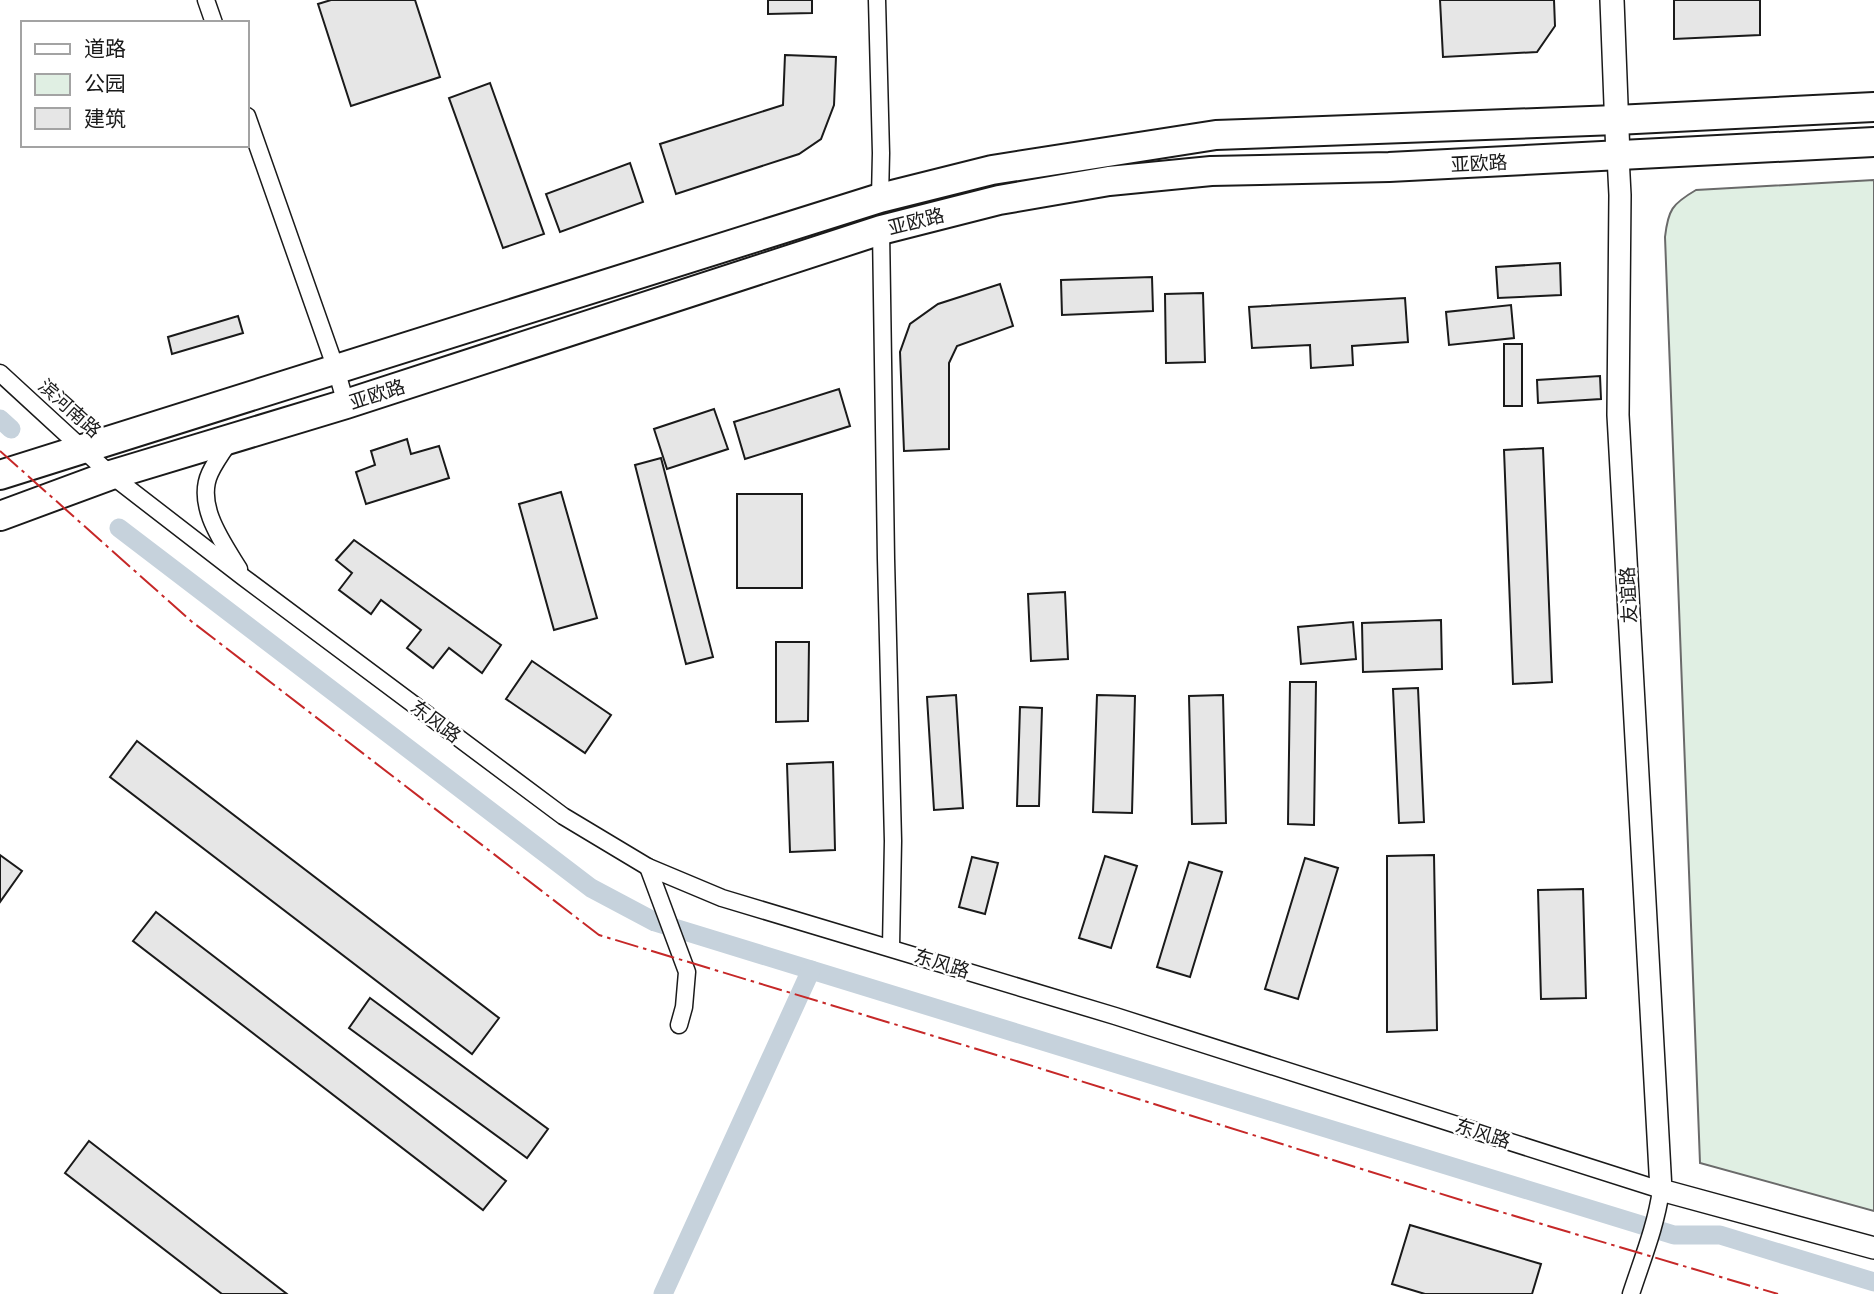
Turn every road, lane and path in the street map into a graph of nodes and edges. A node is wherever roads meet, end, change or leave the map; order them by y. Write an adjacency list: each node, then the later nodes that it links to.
1 (206, 0): 4 (street)
2 (877, 0): 10 (street)
3 (1612, 0): 7 (main road, 友谊路)
4 (213, 21)
5 (1874, 107): 7 (highway, 亚欧路)
6 (248, 119): 12 (street)
7 (1616, 120): 9 (main road, 友谊路); 10 (highway, 亚欧路)
8 (1874, 142): 9 (highway, 亚欧路)
9 (1618, 156): 11 (highway, 亚欧路); 24 (street, 友谊路)
10 (880, 198): 12 (highway, 亚欧路)
11 (881, 229): 14 (highway, 亚欧路); 22 (street)
12 (336, 369): 14 (street); 16 (highway, 亚欧路)
13 (0, 373): 16 (street, 滨河南路)
14 (346, 404): 15 (highway, 亚欧路)
15 (231, 439): 18 (highway, 亚欧路); 20 (street)
16 (82, 448): 17 (highway, 亚欧路); 18 (street, 滨河南路)
17 (0, 475)
18 (111, 475): 19 (highway, 亚欧路); 20 (street, 东风路)
19 (0, 516)
20 (243, 577): 21 (street, 东风路)
21 (648, 867): 22 (street, 东风路); 23 (street)
22 (891, 947): 24 (street, 东风路)
23 (679, 1026)
24 (1660, 1198): 25 (street, 东风路); 26 (street)
25 (1874, 1248)
26 (1631, 1294)

